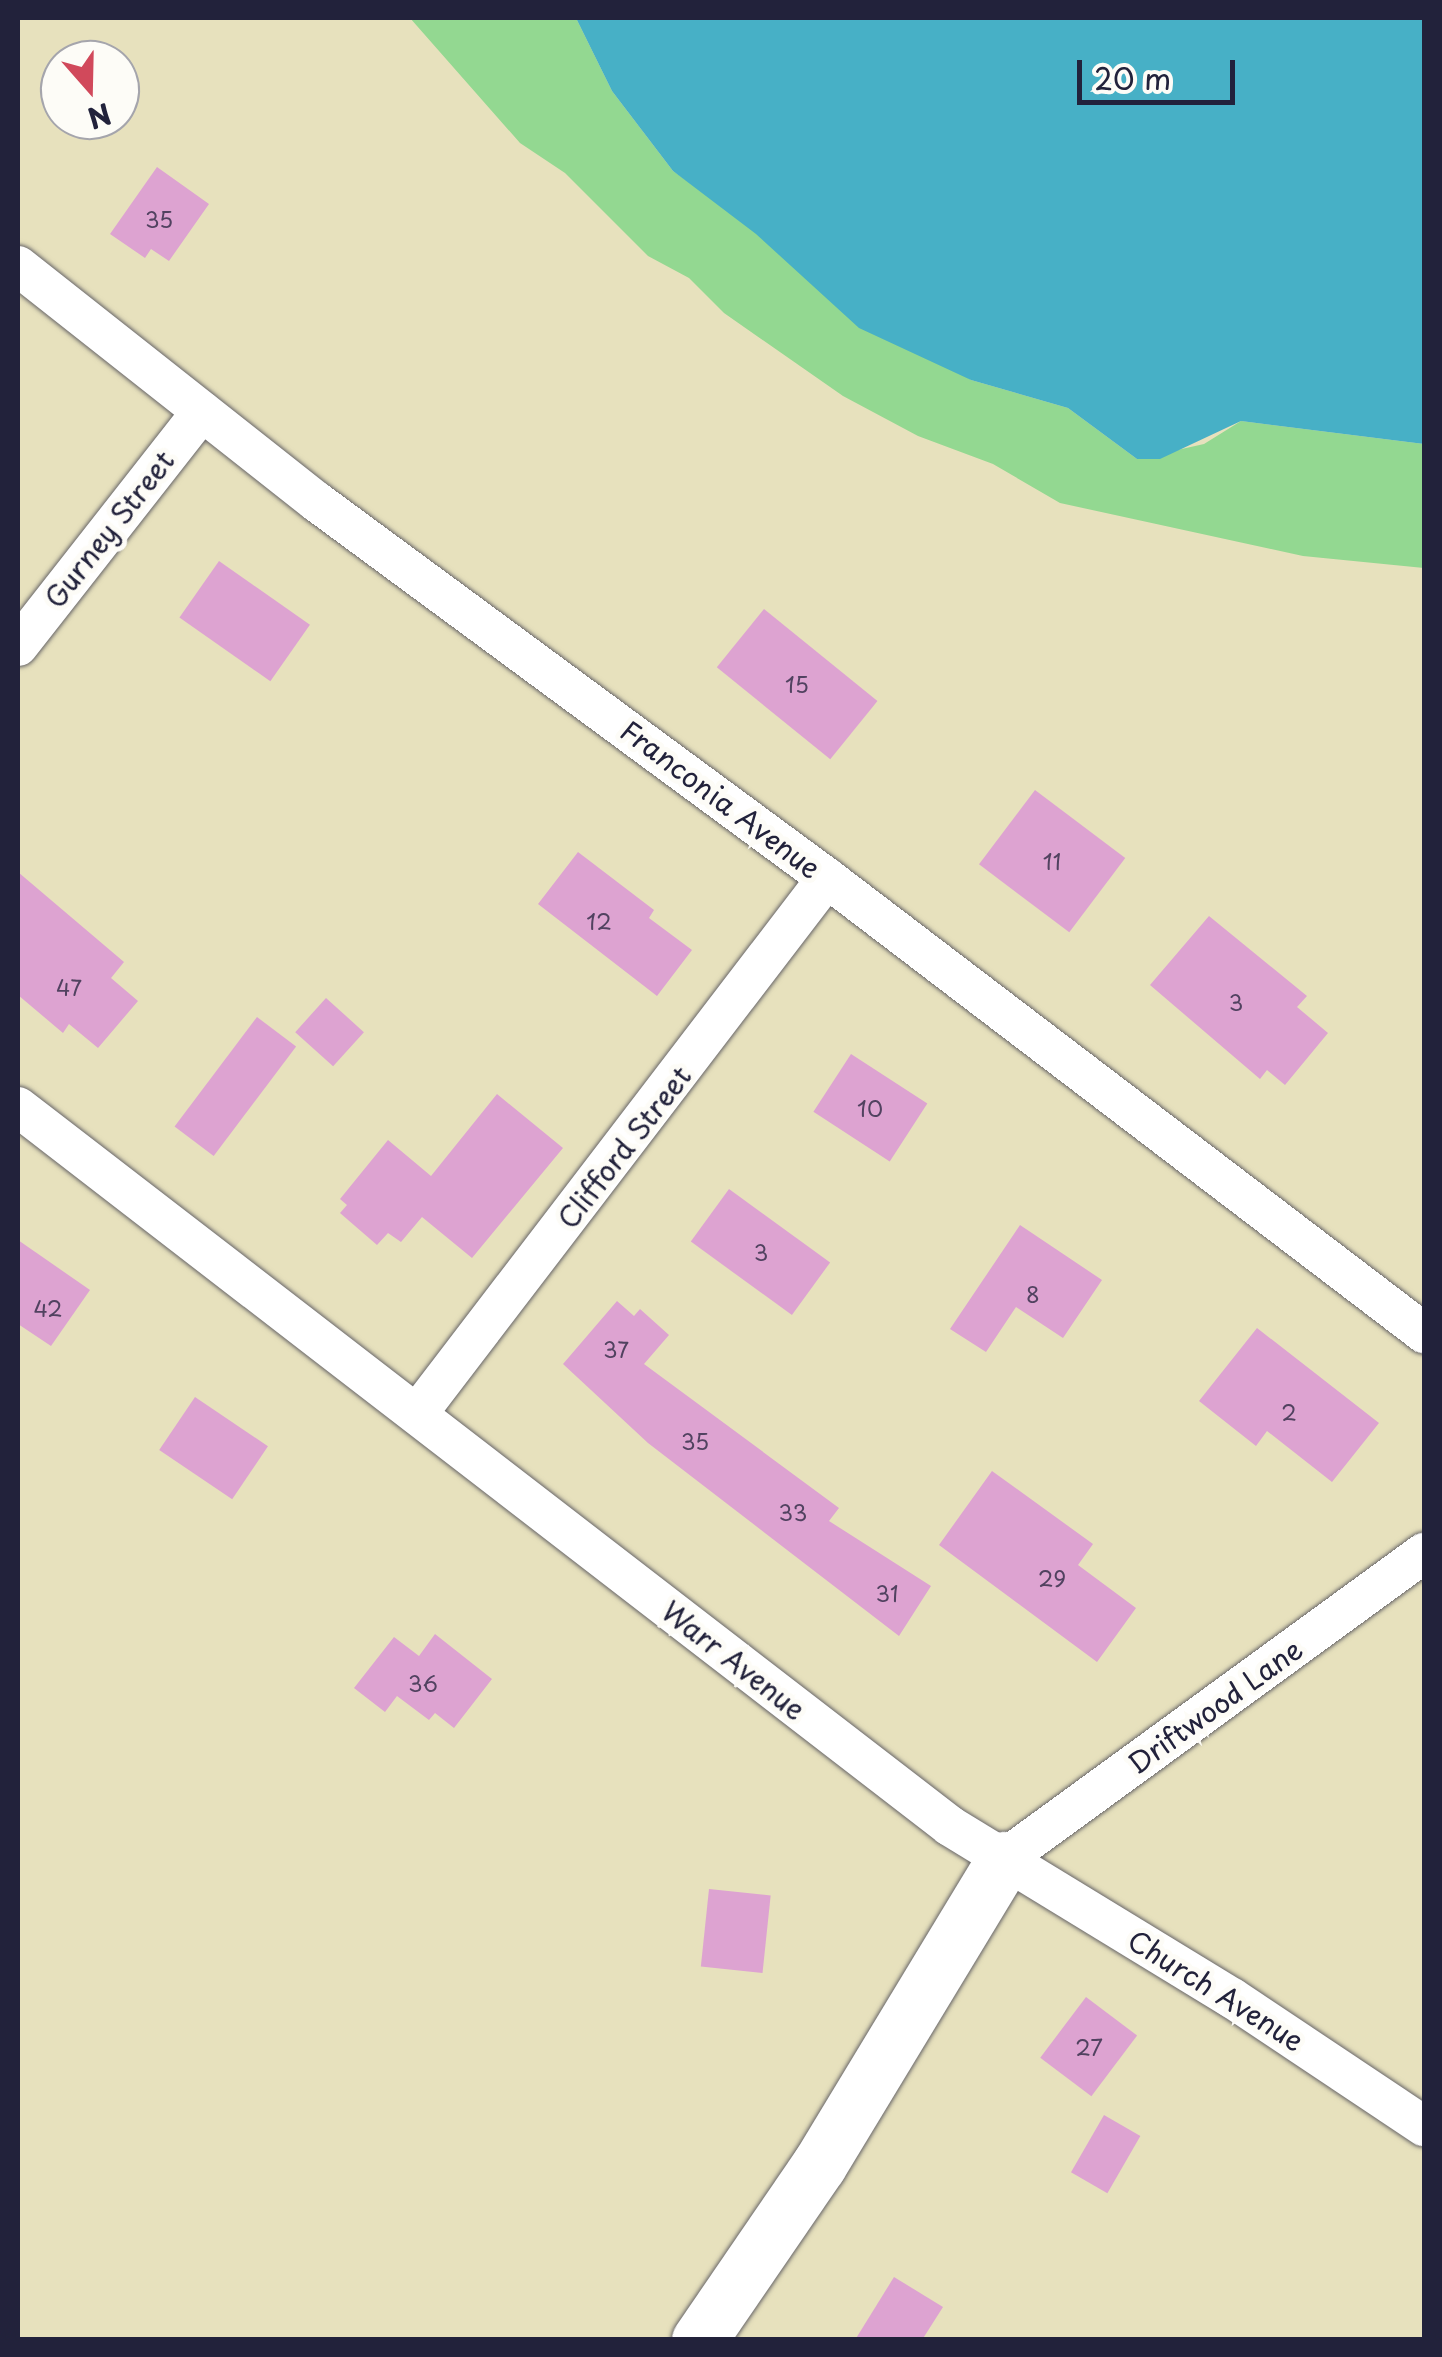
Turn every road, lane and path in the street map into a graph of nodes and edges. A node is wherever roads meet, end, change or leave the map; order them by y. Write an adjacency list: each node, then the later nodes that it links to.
1 (18, 266): 2 (street, Franconia Avenue)
2 (202, 411): 3 (street, Gurney Street); 4 (street, Franconia Avenue)
3 (18, 646)
4 (827, 878): 6 (street, Franconia Avenue); 7 (street, Clifford Street)
5 (18, 1107): 7 (street, Warr Avenue)
6 (1424, 1333)
7 (417, 1414): 9 (street, Warr Avenue)
8 (1424, 1553): 9 (street, Driftwood Lane)
9 (1004, 1859): 10 (street, Church Avenue); 11 (street)
10 (1424, 2126)
11 (699, 2340)

